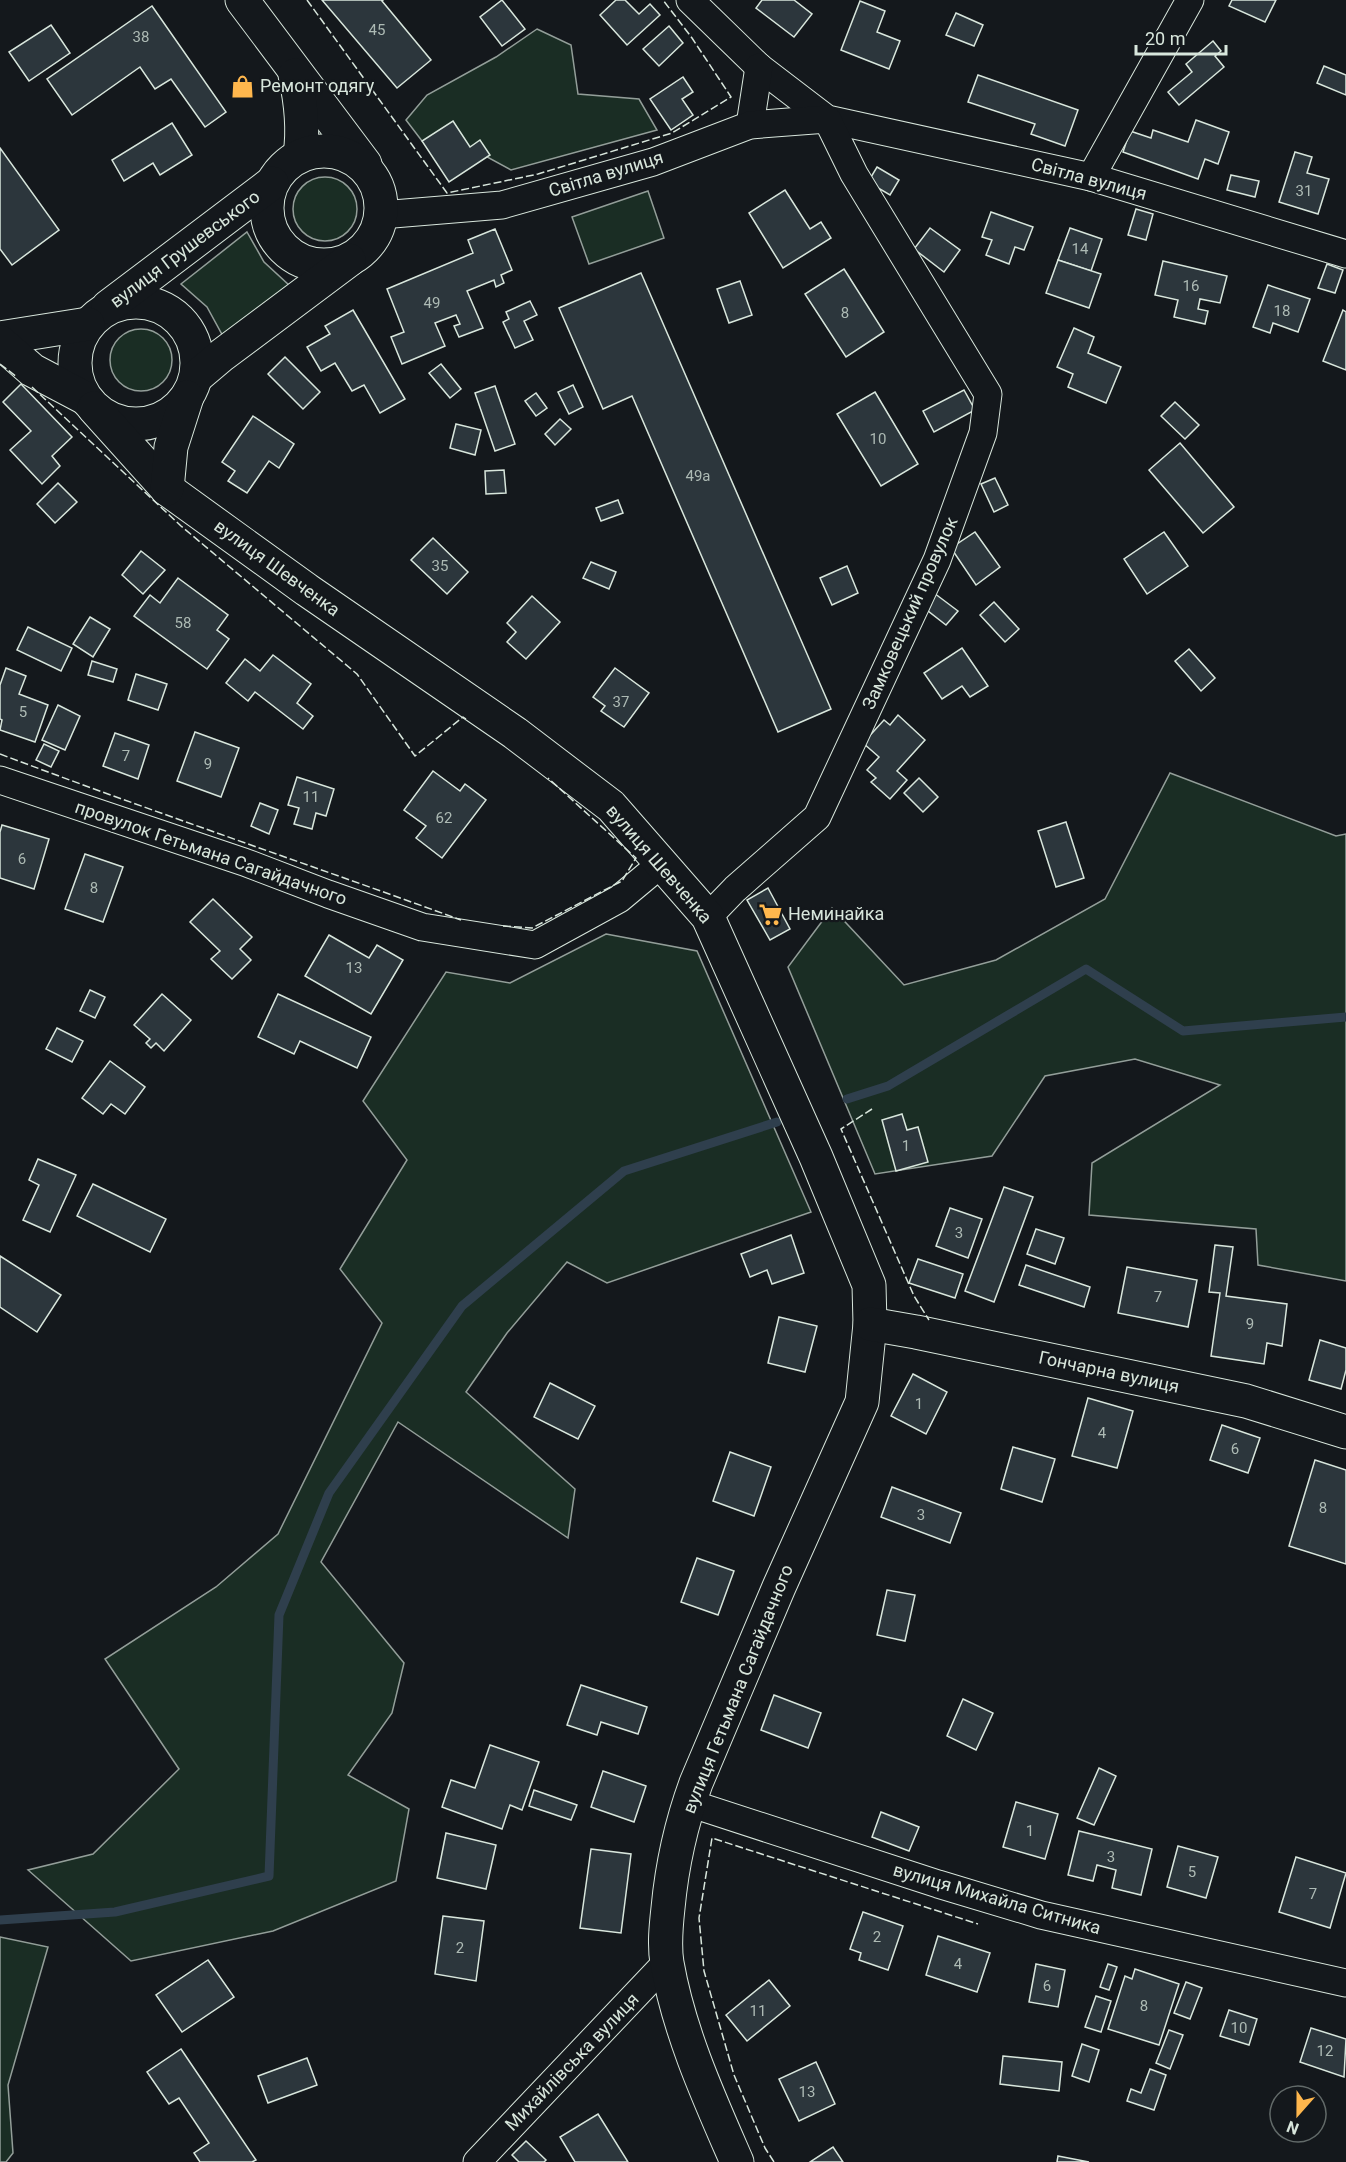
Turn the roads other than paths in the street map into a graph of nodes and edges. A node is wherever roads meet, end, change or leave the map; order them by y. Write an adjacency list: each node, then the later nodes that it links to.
1 (242, 0): 5 (main road)
2 (690, 0): 4 (street, Світла вулиця)
3 (1190, 0): 10 (street)
4 (759, 67): 6 (street, Світла вулиця); 7 (street)
5 (295, 73): 8 (main road); 9 (main road)
6 (827, 119): 7 (street, Світла вулиця); 10 (street, Світла вулиця); 22 (street, Замковецький провулок)
7 (750, 125): 12 (street, Світла вулиця)
8 (300, 155): 9 (main road); 11 (main road)
9 (373, 176): 12 (main road)
10 (1091, 177): 13 (street, Світла вулиця)
11 (272, 183): 14 (main road); 15 (main road, вулиця Грушевського)
12 (381, 215): 14 (main road)
13 (1346, 254)
14 (349, 260): 17 (main road)
15 (93, 319): 16 (main road, вулиця Шевченка); 17 (main road); 18 (main road)
16 (0, 340): 18 (main road, вулиця Шевченка)
17 (192, 387): 18 (main road); 19 (main road)
18 (90, 403): 19 (main road, вулиця Шевченка)
19 (167, 489): 21 (main road, вулиця Шевченка)
20 (0, 780): 21 (street, провулок Гетьмана Сагайдачного)
21 (661, 864): 22 (main road, вулиця Шевченка)
22 (708, 917): 23 (main road, вулиця Шевченка)
23 (870, 1324): 24 (main road, Гончарна вулиця); 25 (main road, вулиця Гетьмана Сагайдачного)
24 (1346, 1432)
25 (689, 1803): 26 (main road, вулиця Гетьмана Сагайдачного); 27 (street, вулиця Михайла Ситника)
26 (667, 1962): 28 (street, Михайлівська вулиця); 29 (main road, вулиця Гетьмана Сагайдачного)
27 (1346, 1983)
28 (477, 2162)
29 (737, 2162)

